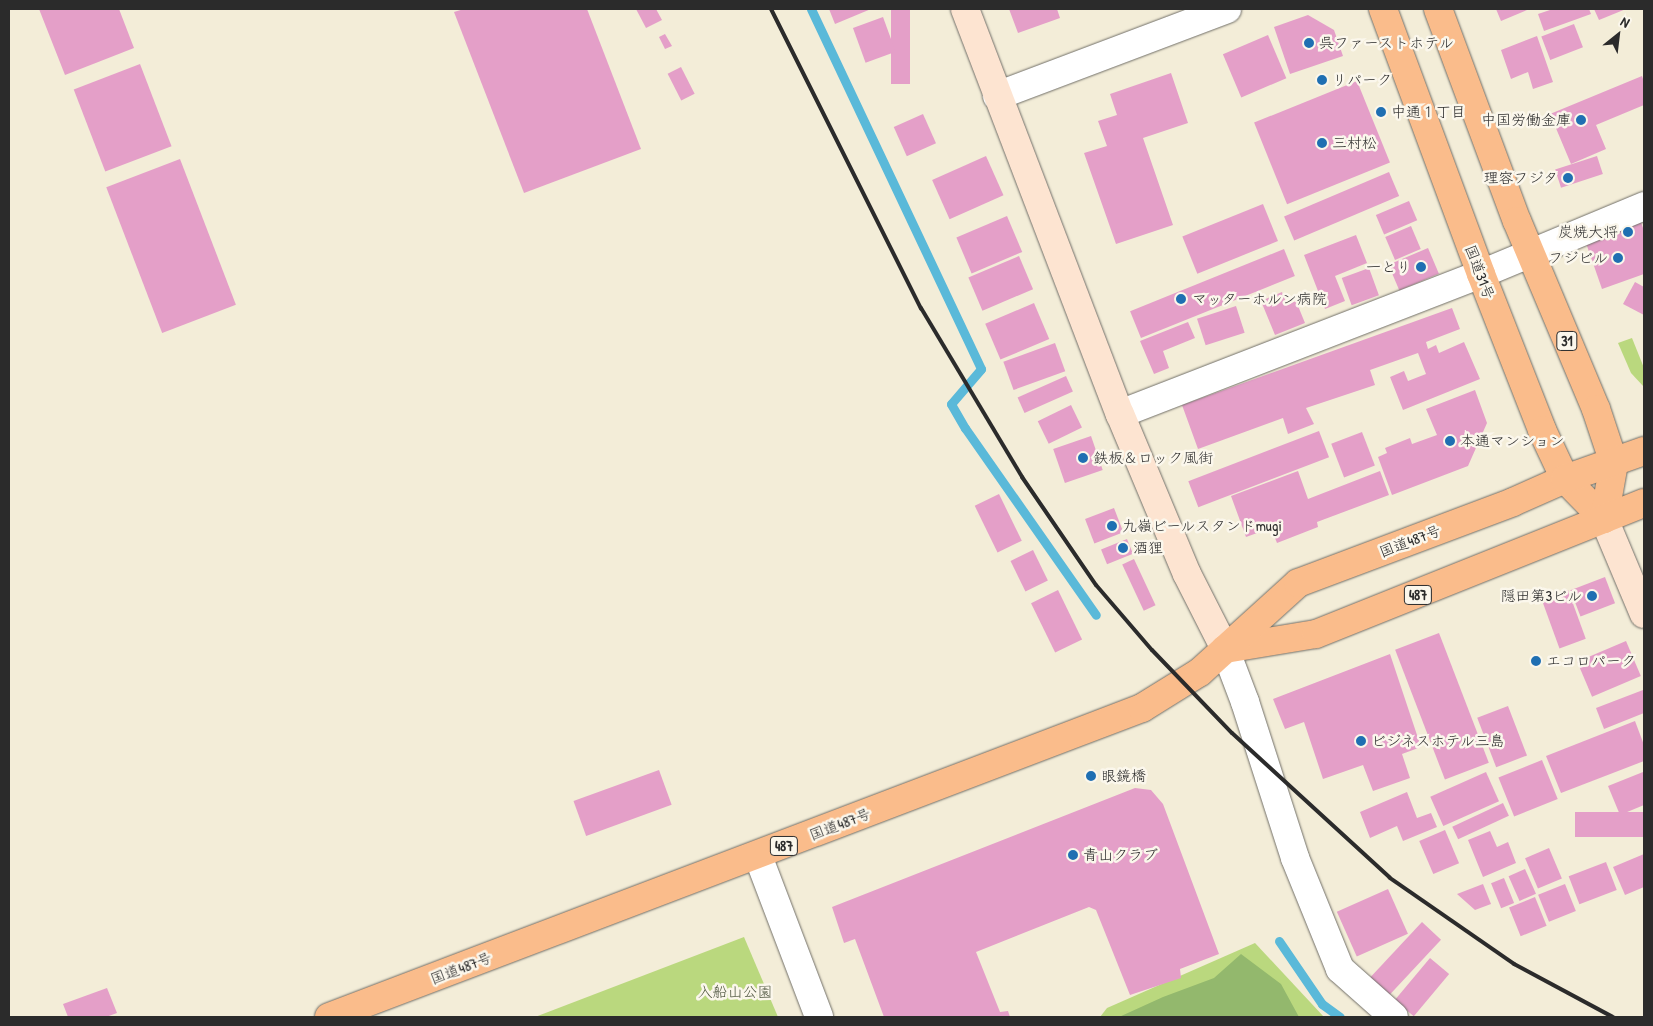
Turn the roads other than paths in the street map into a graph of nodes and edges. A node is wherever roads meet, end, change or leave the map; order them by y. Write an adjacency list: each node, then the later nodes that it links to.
1 (965, 9): 5 (street)
2 (1227, 9): 5 (street)
3 (1383, 9): 8 (highway, 国道31号)
4 (1438, 9): 7 (highway, 31)
5 (997, 96): 9 (street)
6 (1644, 206): 7 (street)
7 (1530, 253): 8 (street); 11 (highway, 31)
8 (1480, 274): 9 (street); 12 (highway, 国道31号)
9 (1120, 414): 16 (street)
10 (1644, 451): 11 (highway, 国道487号)
11 (1614, 463): 12 (highway, 国道487号 / 487); 14 (highway, 31)
12 (1564, 480): 14 (highway, 国道31号); 16 (highway, 国道487号 / 487)
13 (1644, 503): 14 (highway)
14 (1604, 519): 15 (street); 16 (highway, 487)
15 (1644, 614)
16 (1225, 649): 17 (highway, 国道487号 / 487); 20 (street)
17 (758, 856): 18 (highway, 国道487号 / 487); 19 (street)
18 (329, 1017)
19 (819, 1017)
20 (1394, 1017)

